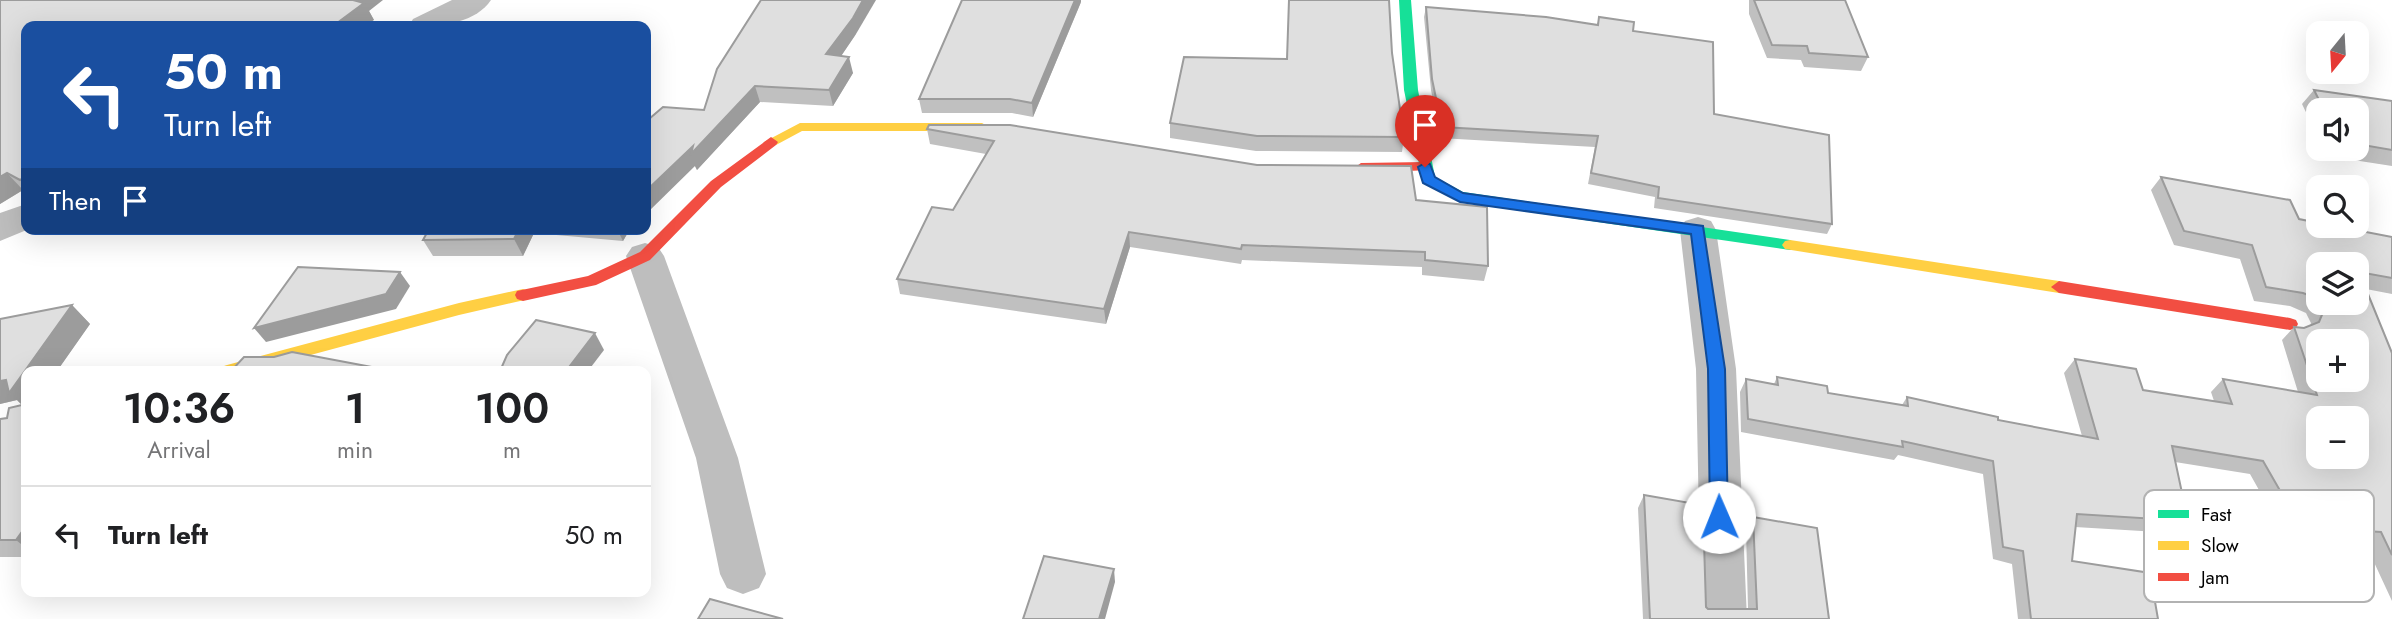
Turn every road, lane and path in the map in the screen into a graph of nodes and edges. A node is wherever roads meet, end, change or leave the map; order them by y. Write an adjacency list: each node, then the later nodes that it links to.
1 (476, 0): 3 (street)
2 (1405, 0): 5 (street)
3 (434, 21)
4 (998, 127): 10 (street)
5 (1425, 167): 6 (street); 9 (street)
6 (1339, 168)
7 (21, 218): 8 (street)
8 (0, 228)
9 (1698, 230): 11 (street); 14 (street)
10 (645, 256): 12 (street); 13 (street)
11 (2290, 324)
12 (246, 366)
13 (743, 574)
14 (1724, 619)

